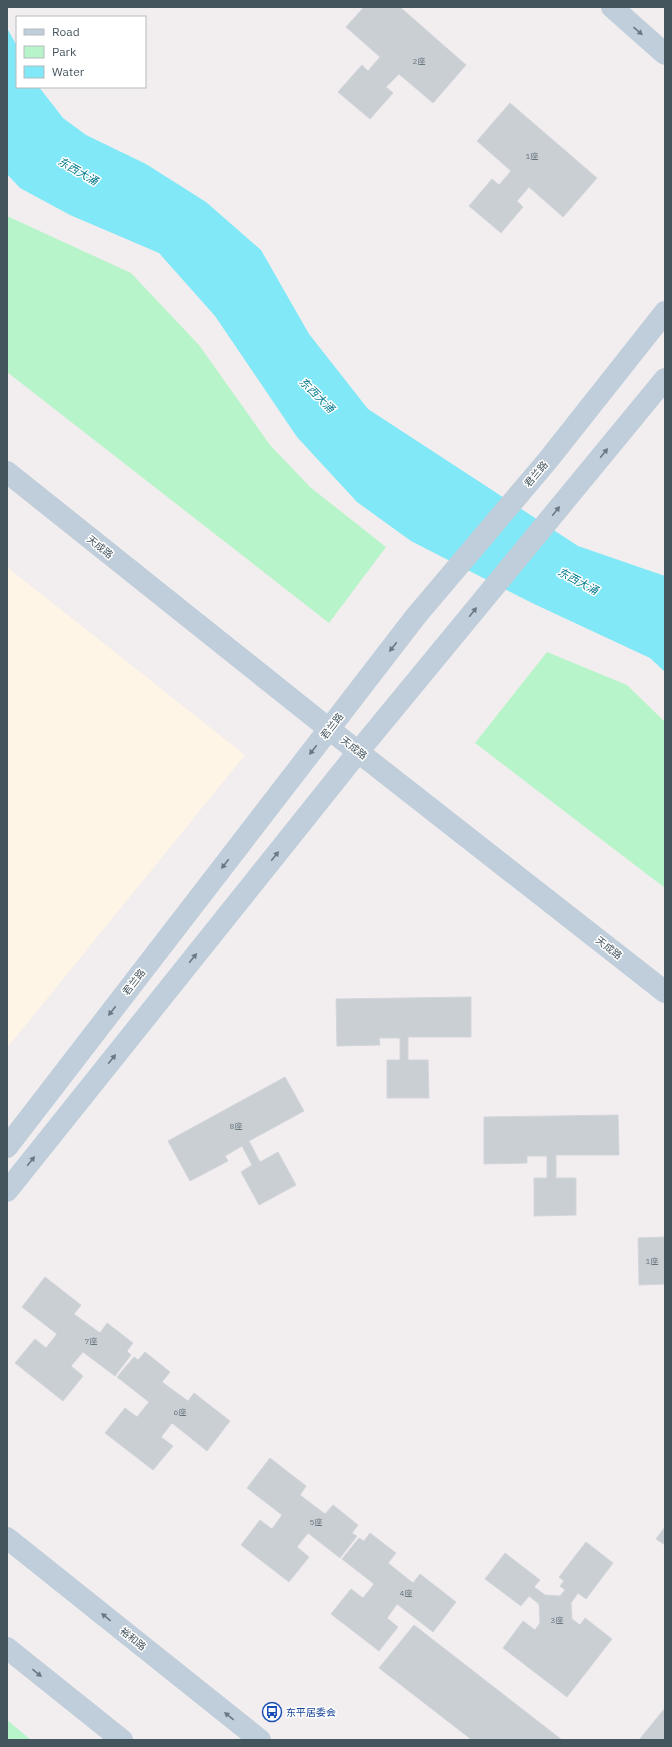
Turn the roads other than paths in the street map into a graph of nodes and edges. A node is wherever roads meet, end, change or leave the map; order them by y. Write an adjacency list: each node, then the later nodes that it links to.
1 (612, 7): 2 (street, one-way to 2)
2 (665, 54)
3 (665, 312): 6 (street, 君兰路, one-way to 6)
4 (665, 379): 7 (street, one-way to 4)
5 (7, 472): 6 (street, 天成路)
6 (329, 729): 7 (street, 天成路); 9 (street, 君兰路, one-way to 9)
7 (358, 752): 8 (street, 天成路); 10 (street, one-way to 7)
8 (665, 992)
9 (7, 1147)
10 (7, 1191)
11 (7, 1538): 14 (street, 裕和路, one-way to 11)
12 (7, 1648): 13 (street, one-way to 13)
13 (122, 1740)
14 (260, 1740)

